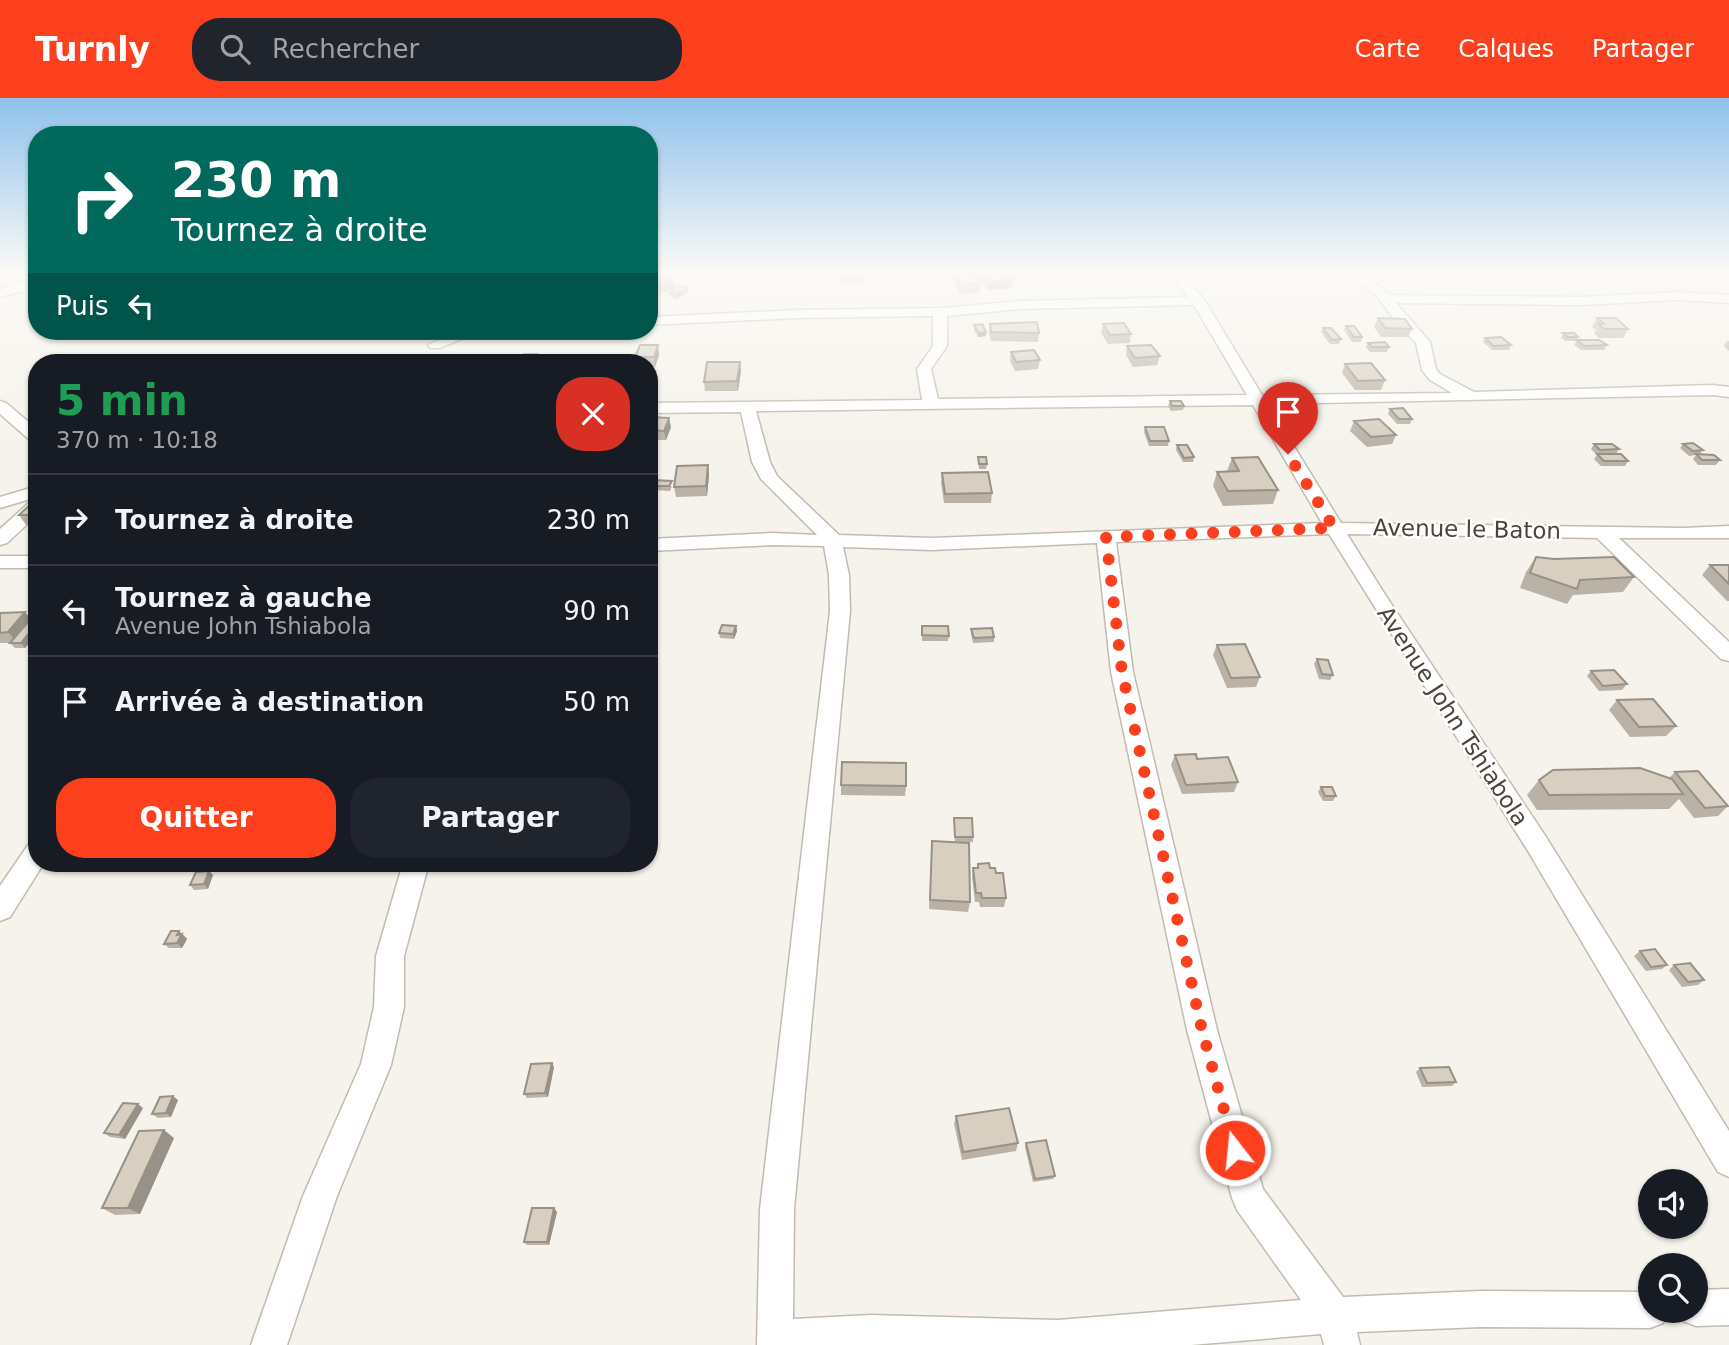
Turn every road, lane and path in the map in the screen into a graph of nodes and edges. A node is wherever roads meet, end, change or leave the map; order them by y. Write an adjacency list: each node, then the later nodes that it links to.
1 (940, 331): 9 (street)
2 (1216, 331): 8 (street, Avenue John Tshiabola)
3 (1412, 331): 7 (street)
4 (449, 340): 5 (street)
5 (435, 345)
6 (1729, 392): 7 (street)
7 (1471, 397): 8 (street)
8 (1255, 399): 9 (street); 17 (street, Avenue John Tshiabola)
9 (931, 404): 10 (street)
10 (747, 405): 12 (street); 22 (street)
11 (0, 406): 13 (street)
12 (658, 408)
13 (28, 430)
14 (28, 494): 15 (street)
15 (0, 503)
16 (28, 513): 21 (street)
17 (1334, 528): 19 (street, Avenue le Baton); 20 (street, Avenue le Baton); 30 (street, Avenue John Tshiabola)
18 (1729, 531): 19 (street, Avenue le Baton)
19 (1601, 532): 26 (street)
20 (1106, 537): 22 (street, Avenue le Baton); 34 (street)
21 (0, 539)
22 (832, 539): 23 (street, Avenue le Baton); 35 (street)
23 (658, 545)
24 (0, 562): 25 (street)
25 (28, 562)
26 (1729, 654)
27 (28, 866): 29 (street)
28 (413, 872): 36 (street)
29 (0, 909)
30 (1729, 1161)
31 (1729, 1307): 32 (street)
32 (1708, 1308)
33 (1638, 1310): 34 (street)
34 (1338, 1330): 35 (street)
35 (775, 1342)
36 (269, 1345)

